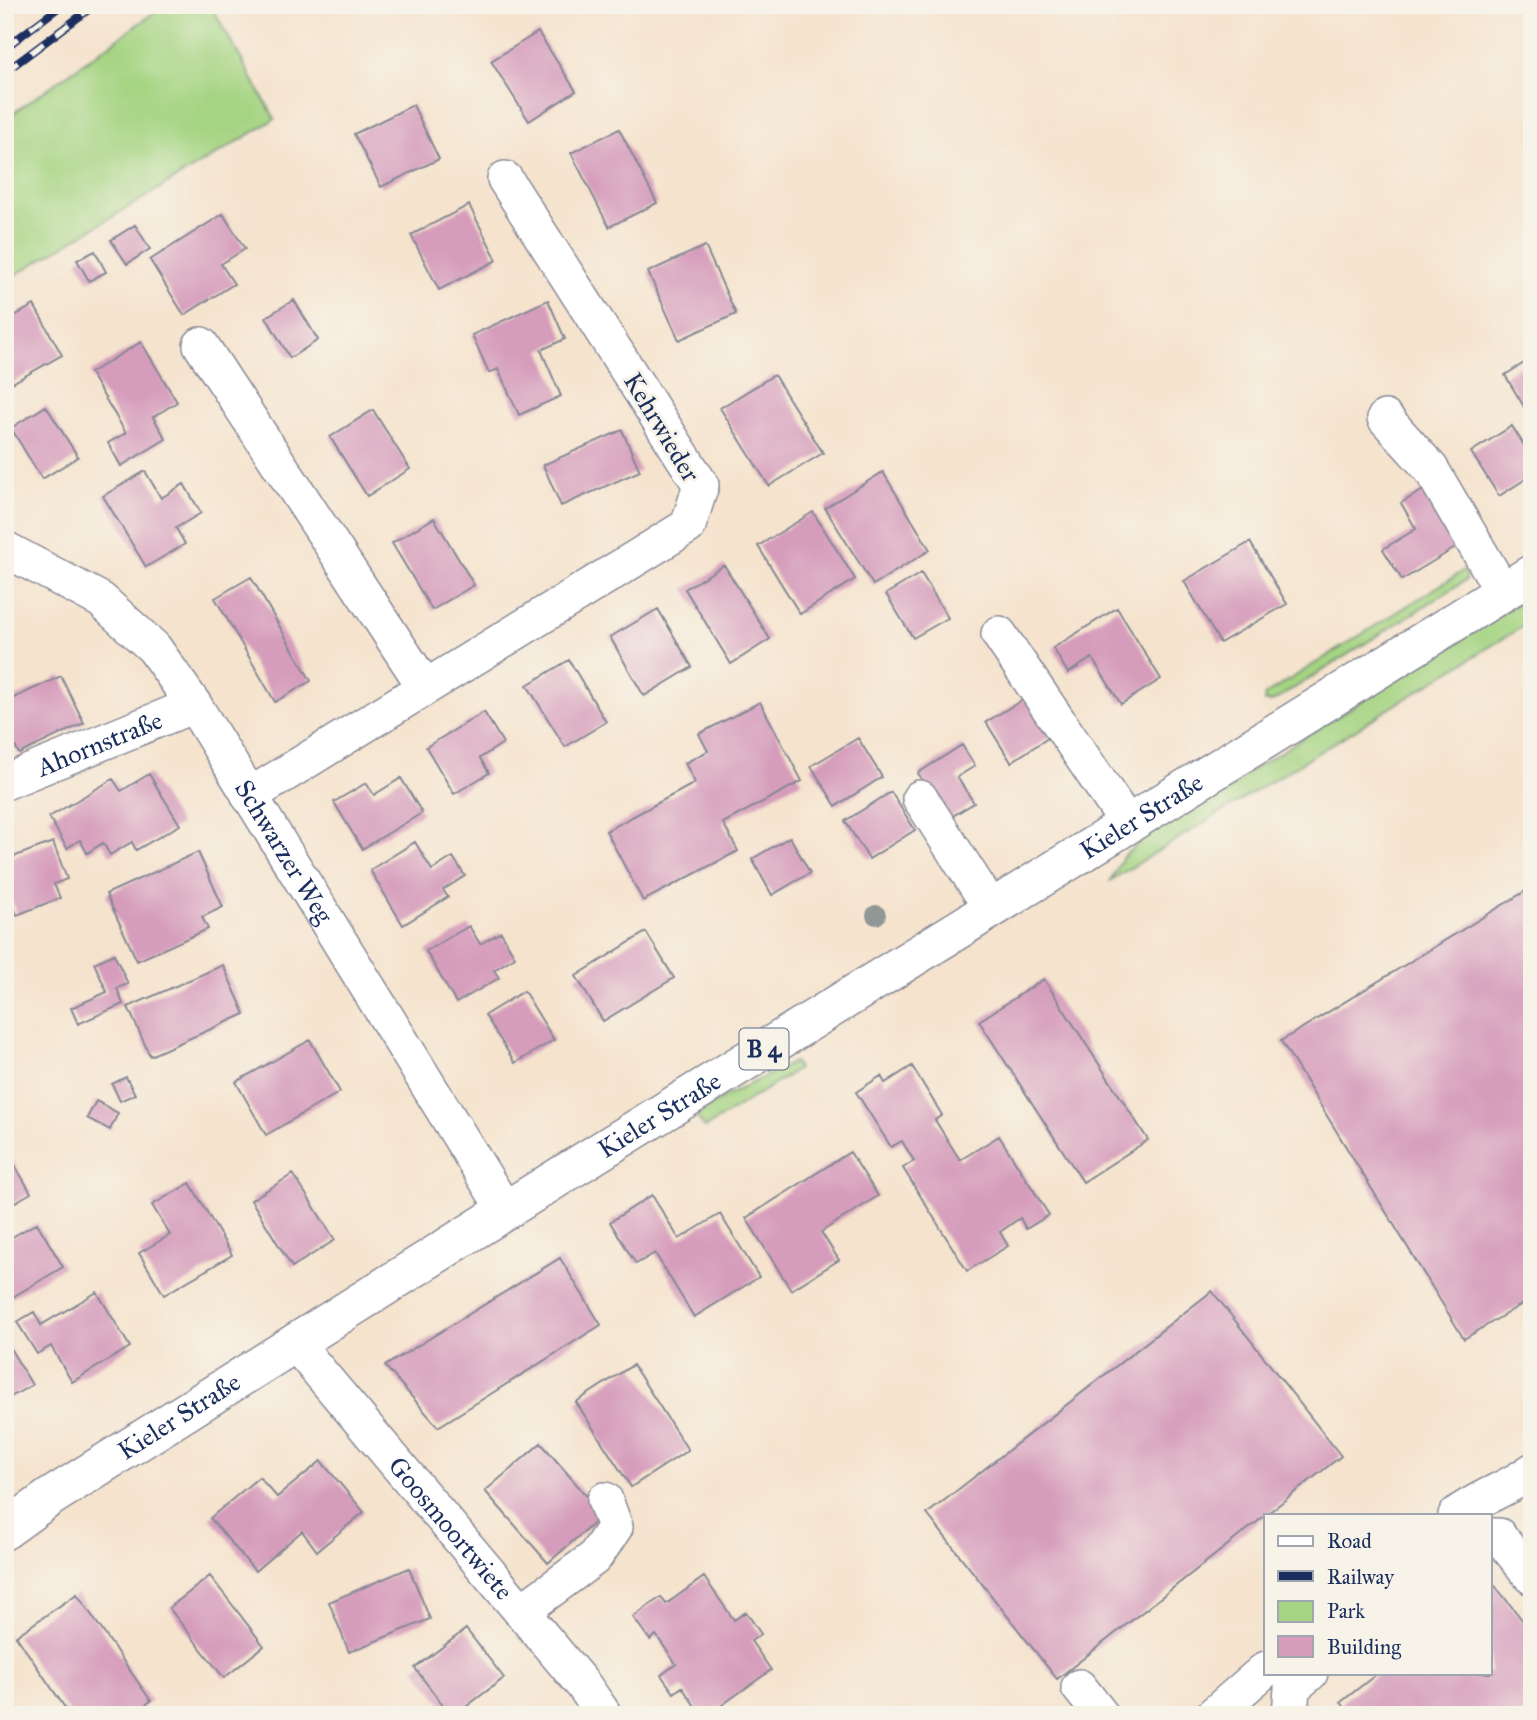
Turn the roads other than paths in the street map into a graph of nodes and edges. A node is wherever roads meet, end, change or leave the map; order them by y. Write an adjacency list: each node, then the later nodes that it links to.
1 (505, 179): 7 (street, Kehrwieder)
2 (201, 345): 7 (street)
3 (1385, 418): 5 (street)
4 (5, 549): 8 (street, Schwarzer Weg)
5 (1517, 583): 12 (main road, Kieler Straße / B 4)
6 (999, 634): 12 (street)
7 (425, 687): 10 (street, Kehrwieder)
8 (194, 705): 9 (street, Ahornstraße); 10 (street, Schwarzer Weg)
9 (5, 782)
10 (249, 796): 14 (street, Schwarzer Weg)
11 (920, 798): 13 (street)
12 (1127, 823): 13 (main road, Kieler Straße / B 4)
13 (992, 908): 14 (main road, Kieler Straße / B 4)
14 (505, 1210): 15 (main road, Kieler Straße / B 4)
15 (295, 1343): 19 (main road, Kieler Straße / B 4); 22 (street, Goosmoortwiete)
16 (1532, 1471): 18 (street)
17 (605, 1500): 22 (street)
18 (1456, 1514)
19 (5, 1530)
20 (1492, 1536): 21 (street)
21 (1532, 1577)
22 (522, 1611): 26 (street, Goosmoortwiete)
23 (1264, 1671): 28 (street)
24 (1309, 1674): 29 (street)
25 (1079, 1687): 27 (street)
26 (604, 1715)
27 (1101, 1715)
28 (1213, 1715)
29 (1290, 1715)

